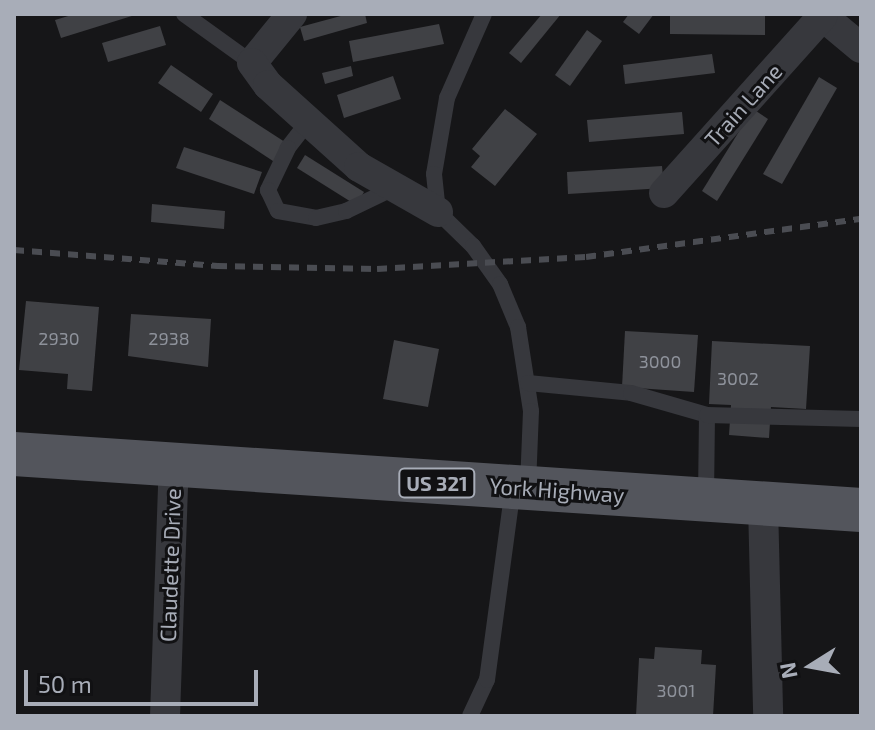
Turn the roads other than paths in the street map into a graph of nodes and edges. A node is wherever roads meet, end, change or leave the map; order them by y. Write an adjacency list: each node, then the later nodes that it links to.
1 (184, 14): 6 (lane)
2 (292, 14): 6 (street)
3 (484, 14): 10 (lane)
4 (821, 15): 5 (street); 9 (street, Train Lane)
5 (861, 48)
6 (252, 63): 7 (street)
7 (308, 122): 8 (street); 8 (lane)
8 (394, 188): 10 (street)
9 (664, 193)
10 (438, 212): 11 (lane)
11 (528, 383): 12 (lane); 16 (lane)
12 (707, 415): 13 (lane); 17 (lane)
13 (861, 419)
14 (14, 454): 15 (main road, York Highway / US 321)
15 (174, 463): 16 (main road, York Highway / US 321); 21 (street, Claudette Drive)
16 (520, 488): 17 (main road, York Highway / US 321); 22 (lane)
17 (706, 500): 19 (main road, York Highway / US 321)
18 (861, 502): 20 (street)
19 (763, 504): 20 (main road, York Highway / US 321); 23 (street)
20 (861, 510)
21 (165, 716)
22 (470, 716)
23 (768, 716)

